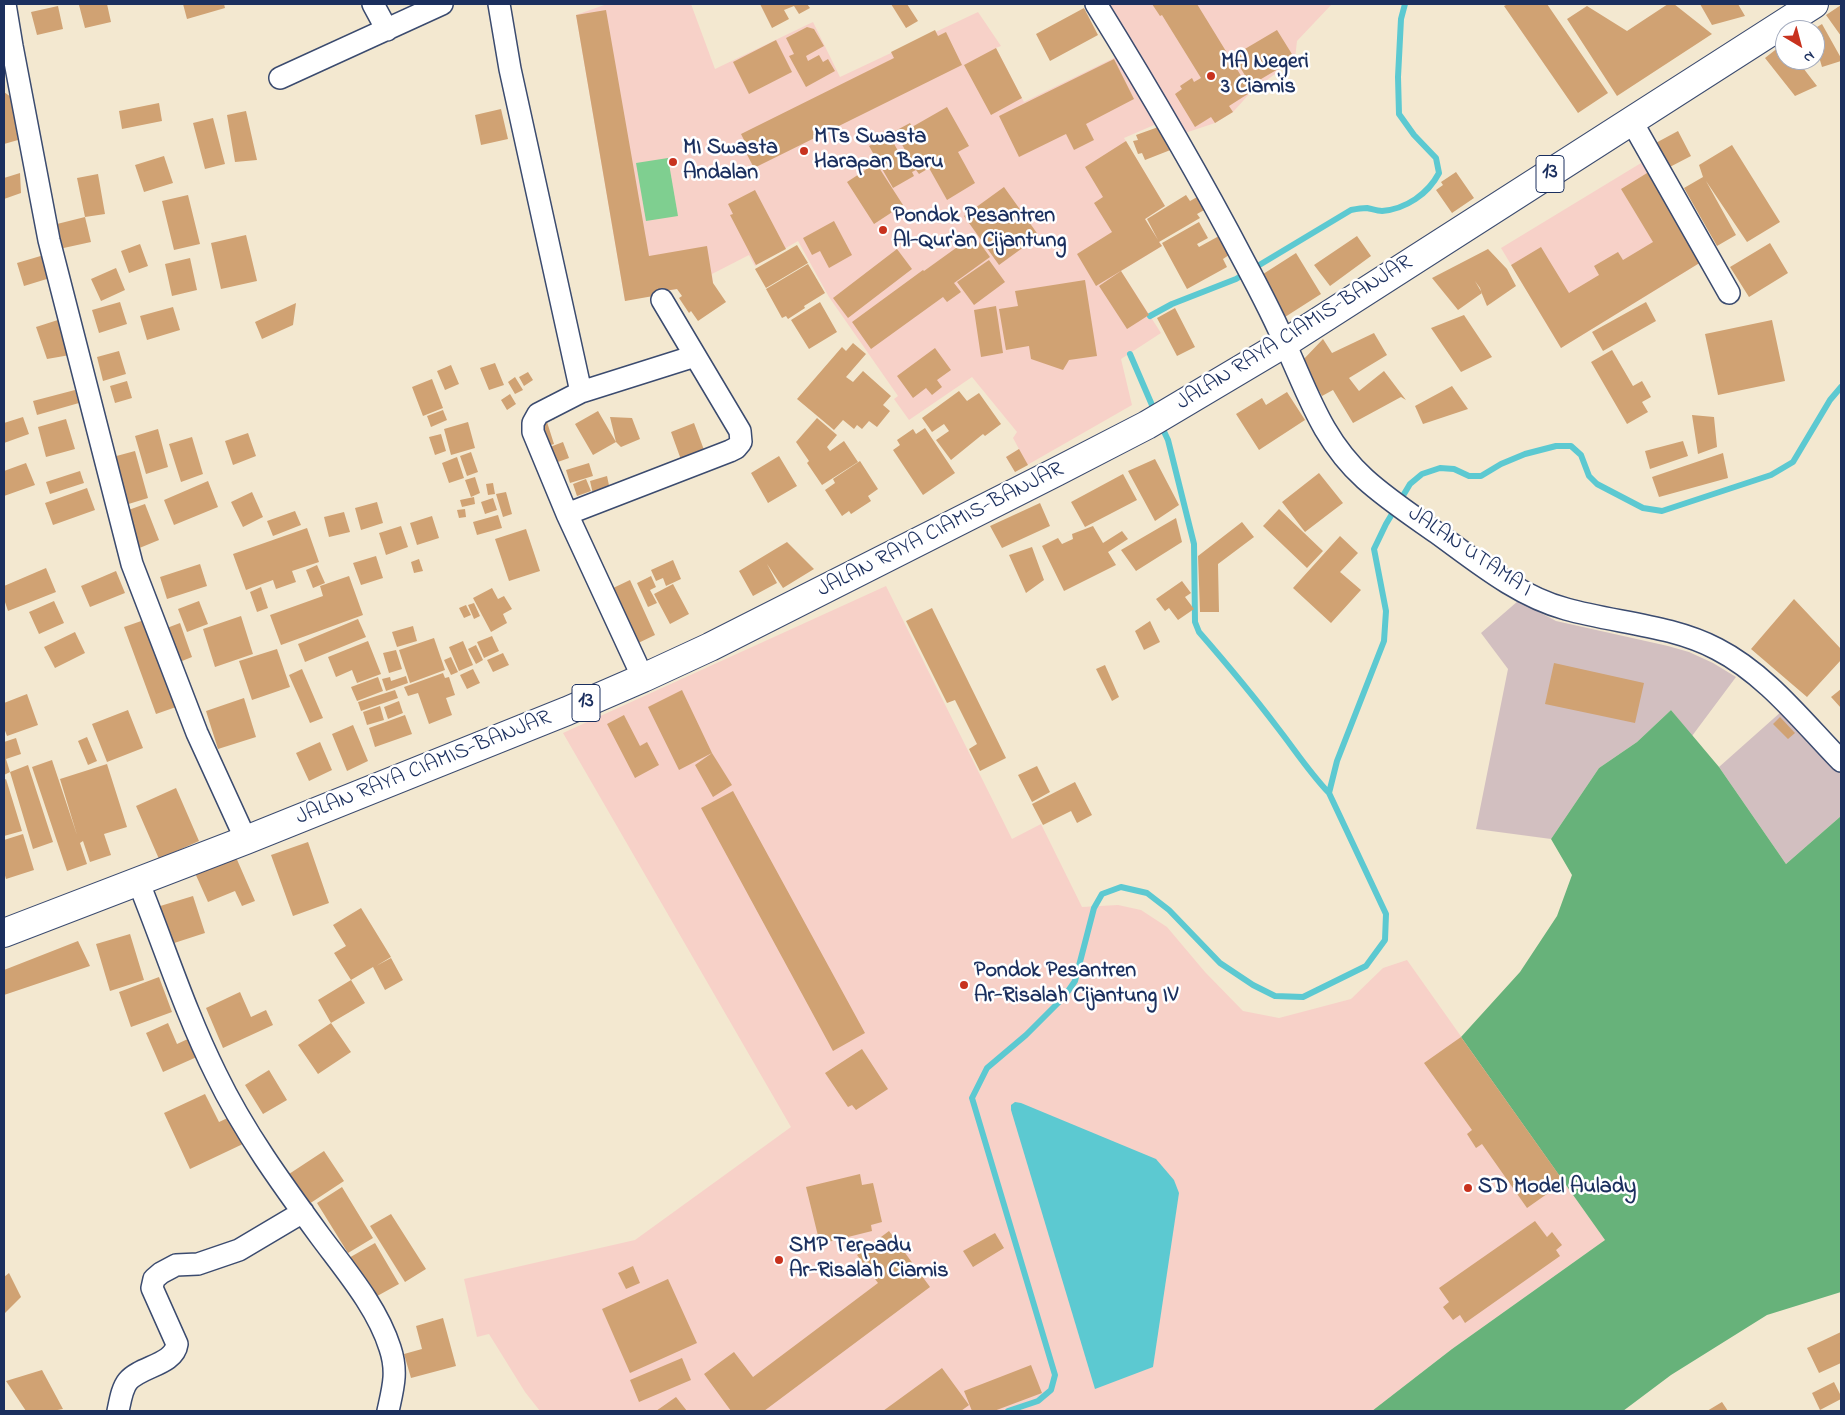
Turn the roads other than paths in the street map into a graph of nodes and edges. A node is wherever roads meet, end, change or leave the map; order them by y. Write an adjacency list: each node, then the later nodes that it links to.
1 (5, 4): 8 (street)
2 (373, 4): 7 (street)
3 (442, 4): 7 (street)
4 (499, 4): 15 (street)
5 (1096, 4): 13 (street, JALAN UTAMA I)
6 (1814, 4): 10 (highway, JALAN RAYA CIAMIS-BANJAR / 13)
7 (387, 30): 9 (street)
8 (8, 46): 19 (street)
9 (280, 78)
10 (1632, 122): 11 (street); 13 (highway, JALAN RAYA CIAMIS-BANJAR / 13)
11 (1729, 293)
12 (662, 300): 14 (street)
13 (1285, 343): 17 (highway, JALAN RAYA CIAMIS-BANJAR / 13); 18 (street, JALAN UTAMA I)
14 (695, 356): 15 (street); 16 (street)
15 (581, 392): 16 (street)
16 (567, 514): 17 (street)
17 (643, 678): 19 (highway, JALAN RAYA CIAMIS-BANJAR / 13)
18 (1841, 761)
19 (246, 840): 20 (highway, JALAN RAYA CIAMIS-BANJAR / 13)
20 (138, 881): 21 (highway, JALAN RAYA CIAMIS-BANJAR / 13); 22 (street)
21 (4, 933)
22 (303, 1212): 23 (street); 24 (street)
23 (118, 1411)
24 (388, 1411)

